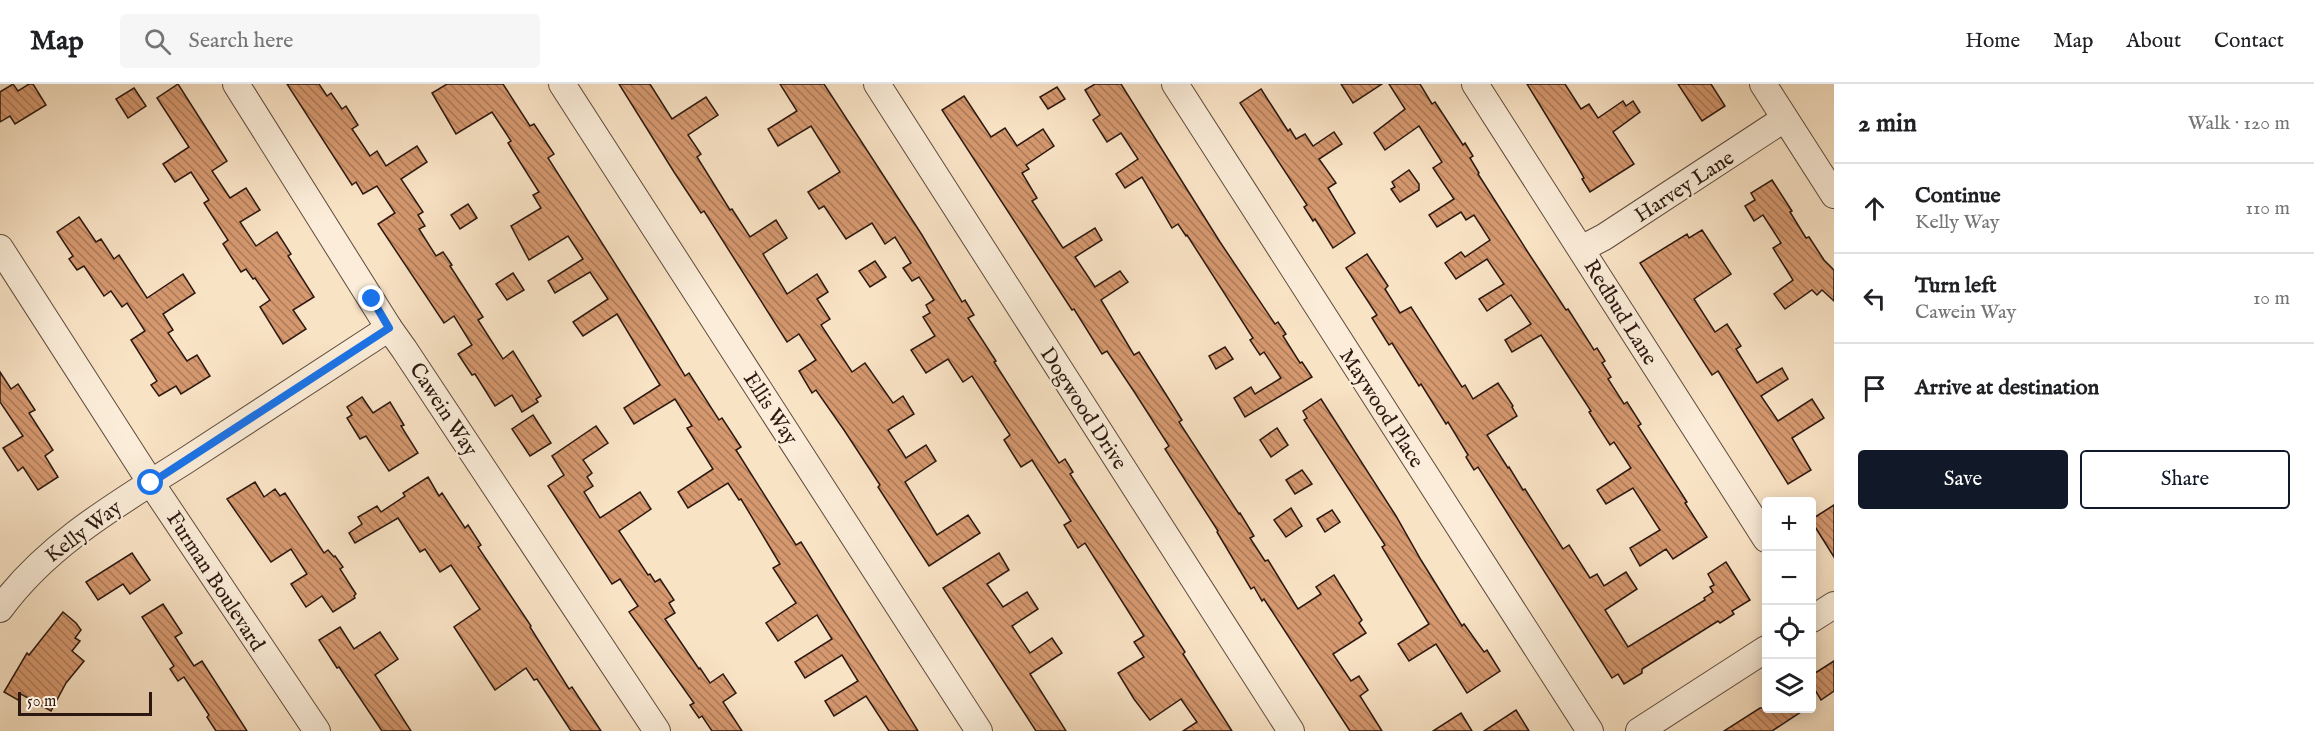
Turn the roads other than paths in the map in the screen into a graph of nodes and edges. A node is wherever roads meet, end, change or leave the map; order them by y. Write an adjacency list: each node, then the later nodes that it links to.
1 (236, 84): 11 (street, Cawein Way)
2 (562, 84): 18 (street, Ellis Way)
3 (877, 84): 19 (street, Dogwood Drive)
4 (1175, 84): 20 (street, Maywood Place)
5 (1474, 84): 10 (street, Redbud Lane)
6 (1763, 84): 7 (street)
7 (1784, 119): 8 (street); 10 (street, Harvey Lane)
8 (1834, 195)
9 (0, 248): 12 (street, Furman Boulevard)
10 (1581, 249): 13 (street, Redbud Lane)
11 (389, 328): 12 (street, Kelly Way); 17 (street, Cawein Way)
12 (151, 483): 14 (street, Kelly Way); 16 (street, Furman Boulevard)
13 (1762, 531)
14 (0, 609)
15 (1762, 652): 21 (street)
16 (317, 731)
17 (657, 731)
18 (979, 731)
19 (1291, 731)
20 (1590, 731)
21 (1639, 731)

